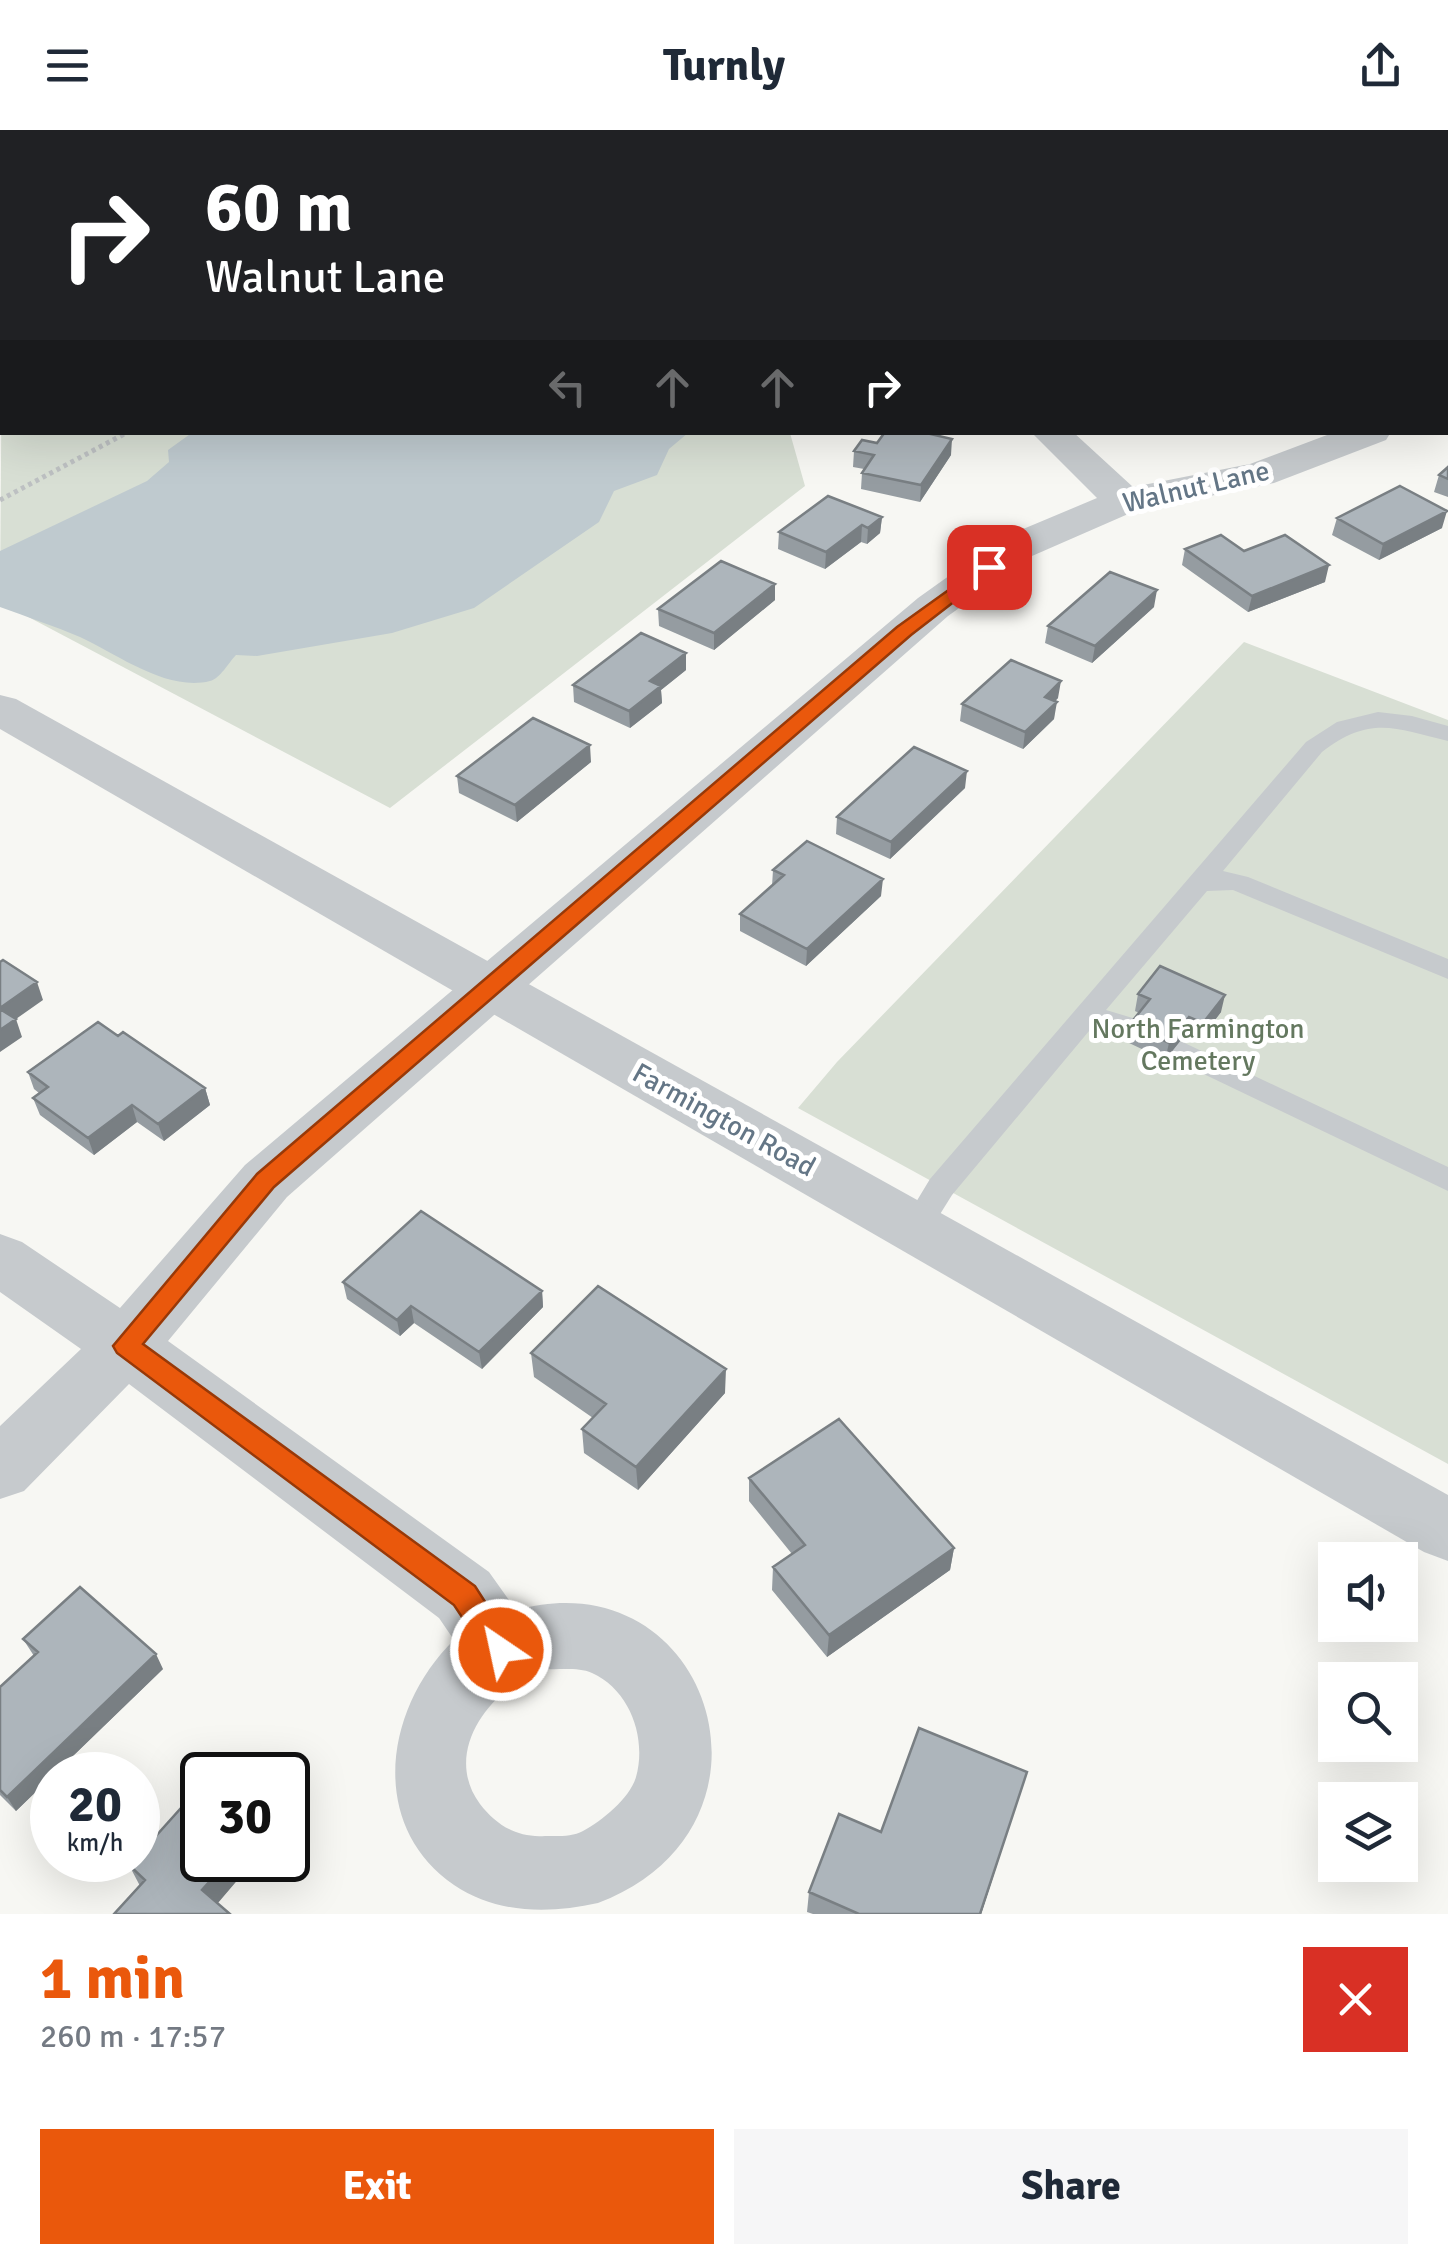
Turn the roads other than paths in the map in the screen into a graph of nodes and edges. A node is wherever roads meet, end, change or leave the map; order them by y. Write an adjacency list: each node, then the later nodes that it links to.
1 (1053, 435): 3 (street)
2 (1364, 435): 3 (street, Walnut Lane)
3 (1124, 501): 8 (street, Walnut Lane)
4 (0, 709): 8 (street, Farmington Road)
5 (1448, 734): 6 (lane)
6 (1198, 884): 7 (lane); 9 (lane)
7 (1448, 970)
8 (488, 986): 13 (street, Farmington Road); 15 (street, Walnut Lane)
9 (1083, 1021): 10 (lane); 13 (lane)
10 (1136, 1030)
11 (1174, 1048): 12 (lane)
12 (1448, 1180)
13 (916, 1227): 17 (street, Farmington Road)
14 (0, 1260): 15 (street)
15 (126, 1346): 16 (street, Walnut Lane); 18 (street)
16 (0, 1470)
17 (1448, 1530)
18 (501, 1650)

